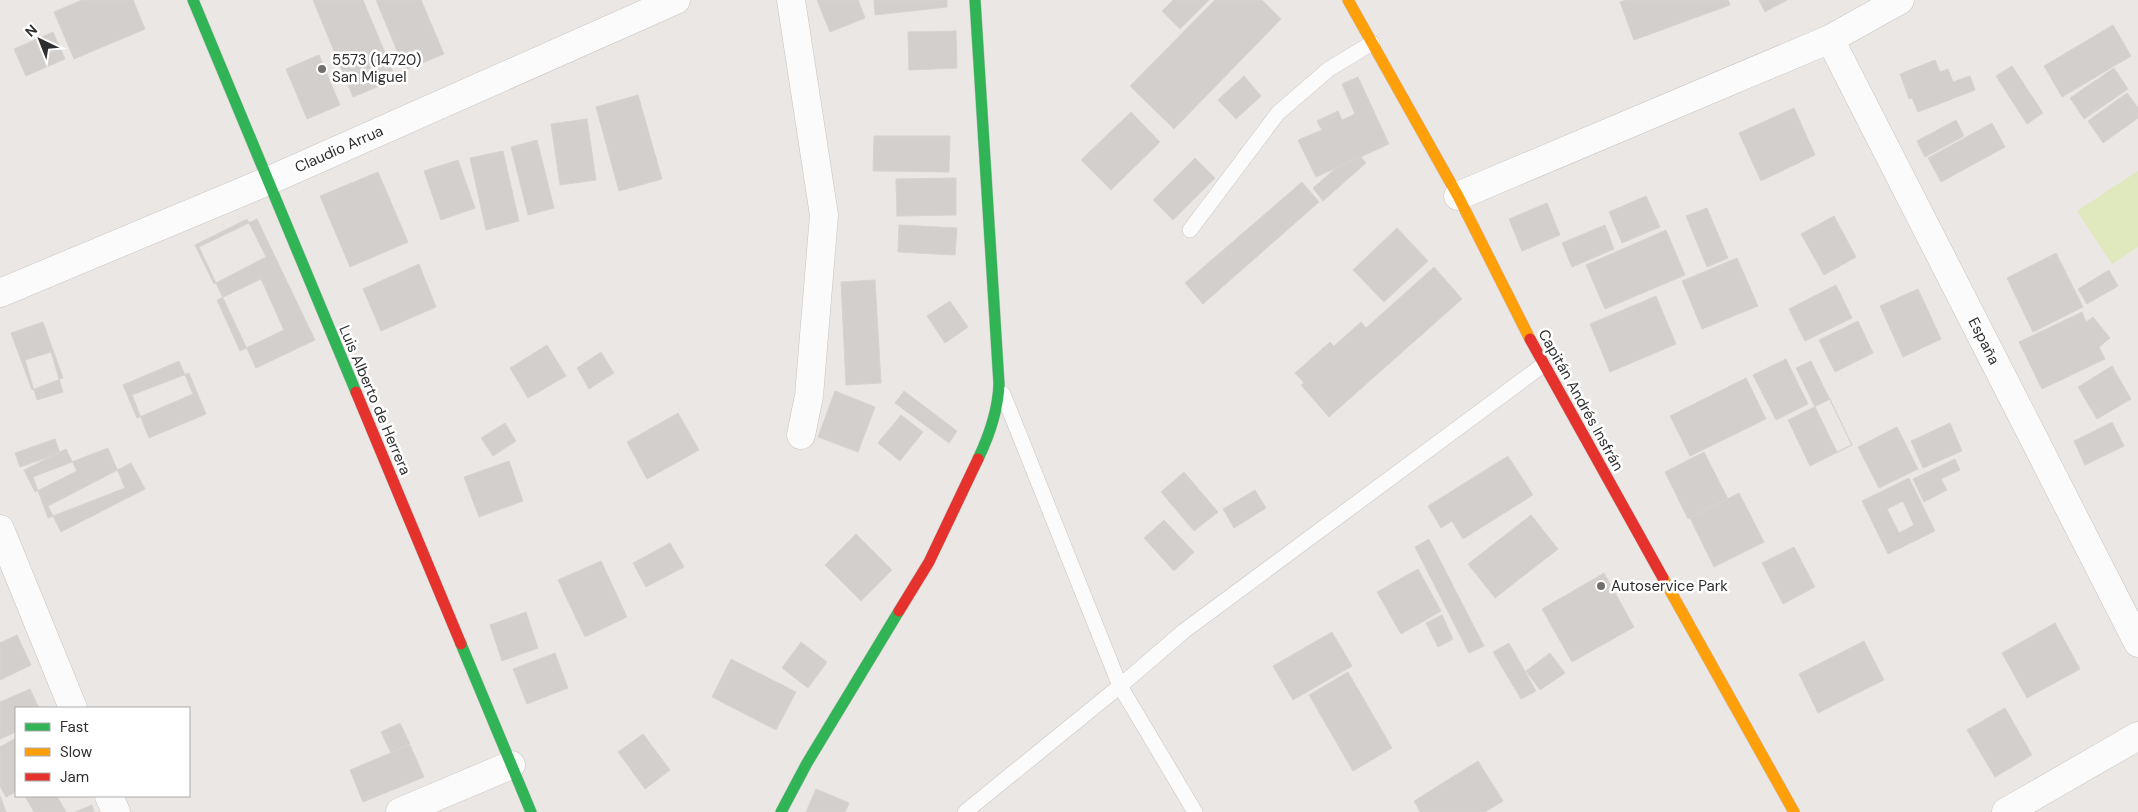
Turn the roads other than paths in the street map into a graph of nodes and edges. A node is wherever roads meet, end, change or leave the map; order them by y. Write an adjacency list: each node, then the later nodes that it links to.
1 (192, 0): 9 (street, Luis Alberto de Herrera)
2 (676, 0): 9 (street, Claudio Arrua)
3 (791, 0): 15 (street)
4 (975, 0): 14 (street)
5 (1348, 0): 8 (street, Capitán Andrés Insfrán)
6 (1900, 0): 7 (street)
7 (1830, 39): 10 (street); 17 (street, España)
8 (1372, 43): 10 (street, Capitán Andrés Insfrán); 11 (lane)
9 (268, 181): 12 (street, Claudio Arrua); 21 (street, Luis Alberto de Herrera)
10 (1458, 196): 13 (street, Capitán Andrés Insfrán)
11 (1190, 230)
12 (0, 293)
13 (1543, 365): 18 (lane); 29 (street, Capitán Andrés Insfrán)
14 (999, 384): 18 (lane); 26 (street)
15 (801, 435)
16 (0, 529): 19 (street)
17 (2138, 643)
18 (1120, 686): 27 (lane); 28 (lane)
19 (74, 707)
20 (2138, 736): 30 (street)
21 (511, 765): 24 (street); 25 (street, Luis Alberto de Herrera)
22 (109, 797): 23 (street)
23 (116, 812)
24 (400, 812)
25 (531, 812)
26 (781, 812)
27 (965, 812)
28 (1195, 812)
29 (1794, 812)
30 (2006, 812)

